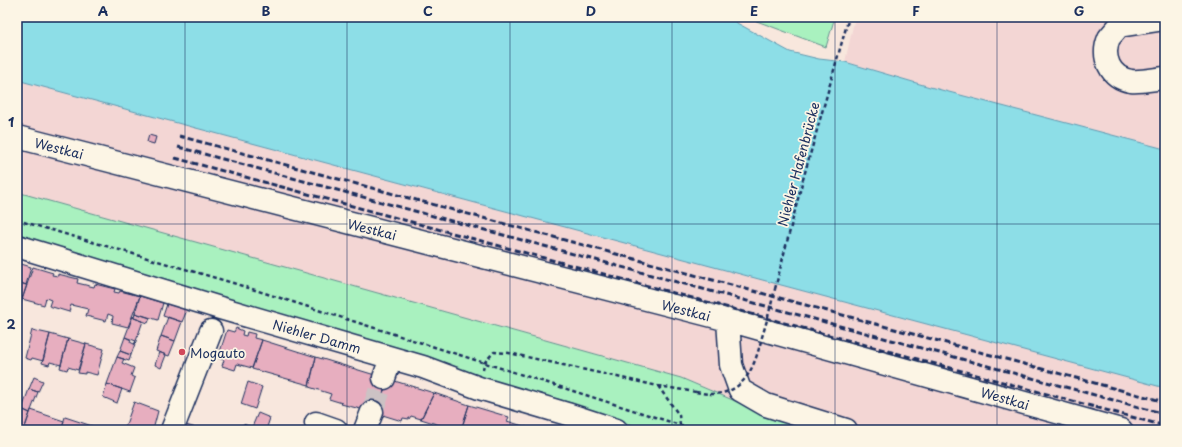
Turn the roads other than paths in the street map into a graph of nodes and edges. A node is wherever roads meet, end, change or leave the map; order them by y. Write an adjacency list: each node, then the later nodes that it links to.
1 (1165, 19): 2 (street)
2 (1165, 78)
3 (17, 137): 5 (street, Westkai)
4 (17, 246): 7 (street, Niehler Damm)
5 (728, 320): 10 (street, Westkai); 11 (street, Westkai)
6 (211, 331): 8 (street)
7 (564, 422): 9 (street, Niehler Damm)
8 (172, 430)
9 (616, 430)
10 (846, 430)
11 (1121, 430)

